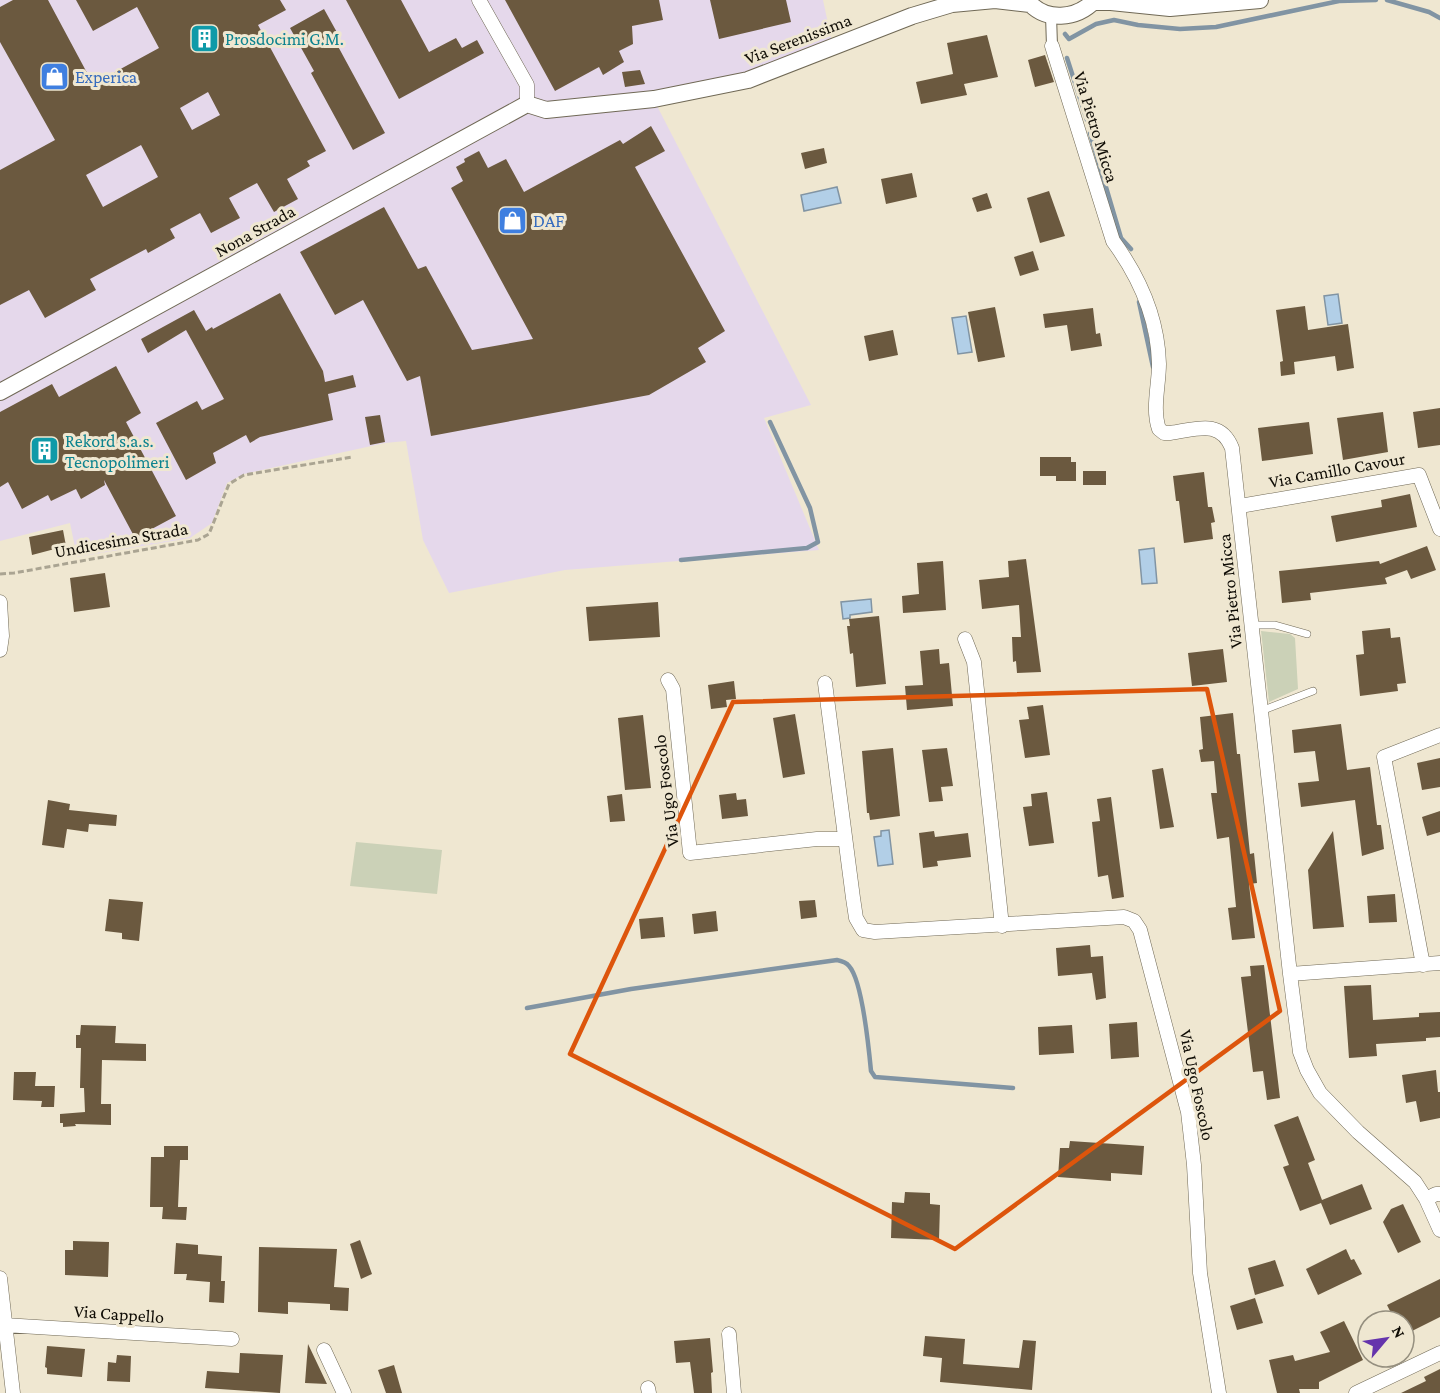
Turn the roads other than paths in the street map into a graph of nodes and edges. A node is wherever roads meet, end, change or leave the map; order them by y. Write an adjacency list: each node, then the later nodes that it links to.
1 (479, 0): 10 (street)
2 (1180, 0): 7 (street)
3 (1260, 0): 7 (street)
4 (1095, 1): 7 (street); 8 (street)
5 (956, 2): 6 (street, Via Serenissima); 10 (street, Via Serenissima)
6 (1028, 2): 8 (street, Via Serenissima)
7 (1197, 6)
8 (1051, 15): 9 (street, Via Pietro Micca)
9 (1052, 46): 12 (street, Via Pietro Micca)
10 (527, 104): 11 (street, Nona Strada)
11 (0, 392)
12 (1240, 506): 13 (street, Via Camillo Cavour); 15 (street, Via Pietro Micca)
13 (1440, 529)
14 (0, 602): 18 (street)
15 (1252, 625): 16 (lane); 22 (street, Via Pietro Micca)
16 (1307, 634)
17 (965, 639): 25 (street)
18 (0, 651)
19 (668, 680): 24 (street, Via Ugo Foscolo)
20 (825, 683): 24 (street, Via Ugo Foscolo)
21 (1313, 691): 22 (lane)
22 (1260, 711): 28 (street, Via Pietro Micca)
23 (1440, 735): 27 (street)
24 (844, 839): 25 (street, Via Ugo Foscolo)
25 (1002, 926): 41 (street, Via Ugo Foscolo)
26 (1440, 963): 27 (street)
27 (1423, 965): 28 (street)
28 (1290, 974): 30 (street, Via Pietro Micca)
29 (1440, 1194): 30 (street)
30 (1426, 1199): 31 (street, Via Pietro Micca)
31 (1440, 1230)
32 (0, 1278): 33 (street)
33 (4, 1325): 35 (street, Via Cappello); 38 (street)
34 (729, 1334): 40 (street)
35 (232, 1339)
36 (324, 1350): 39 (street)
37 (1440, 1353): 42 (street)
38 (13, 1393)
39 (344, 1393)
40 (734, 1393)
41 (1219, 1393)
42 (1356, 1393)

